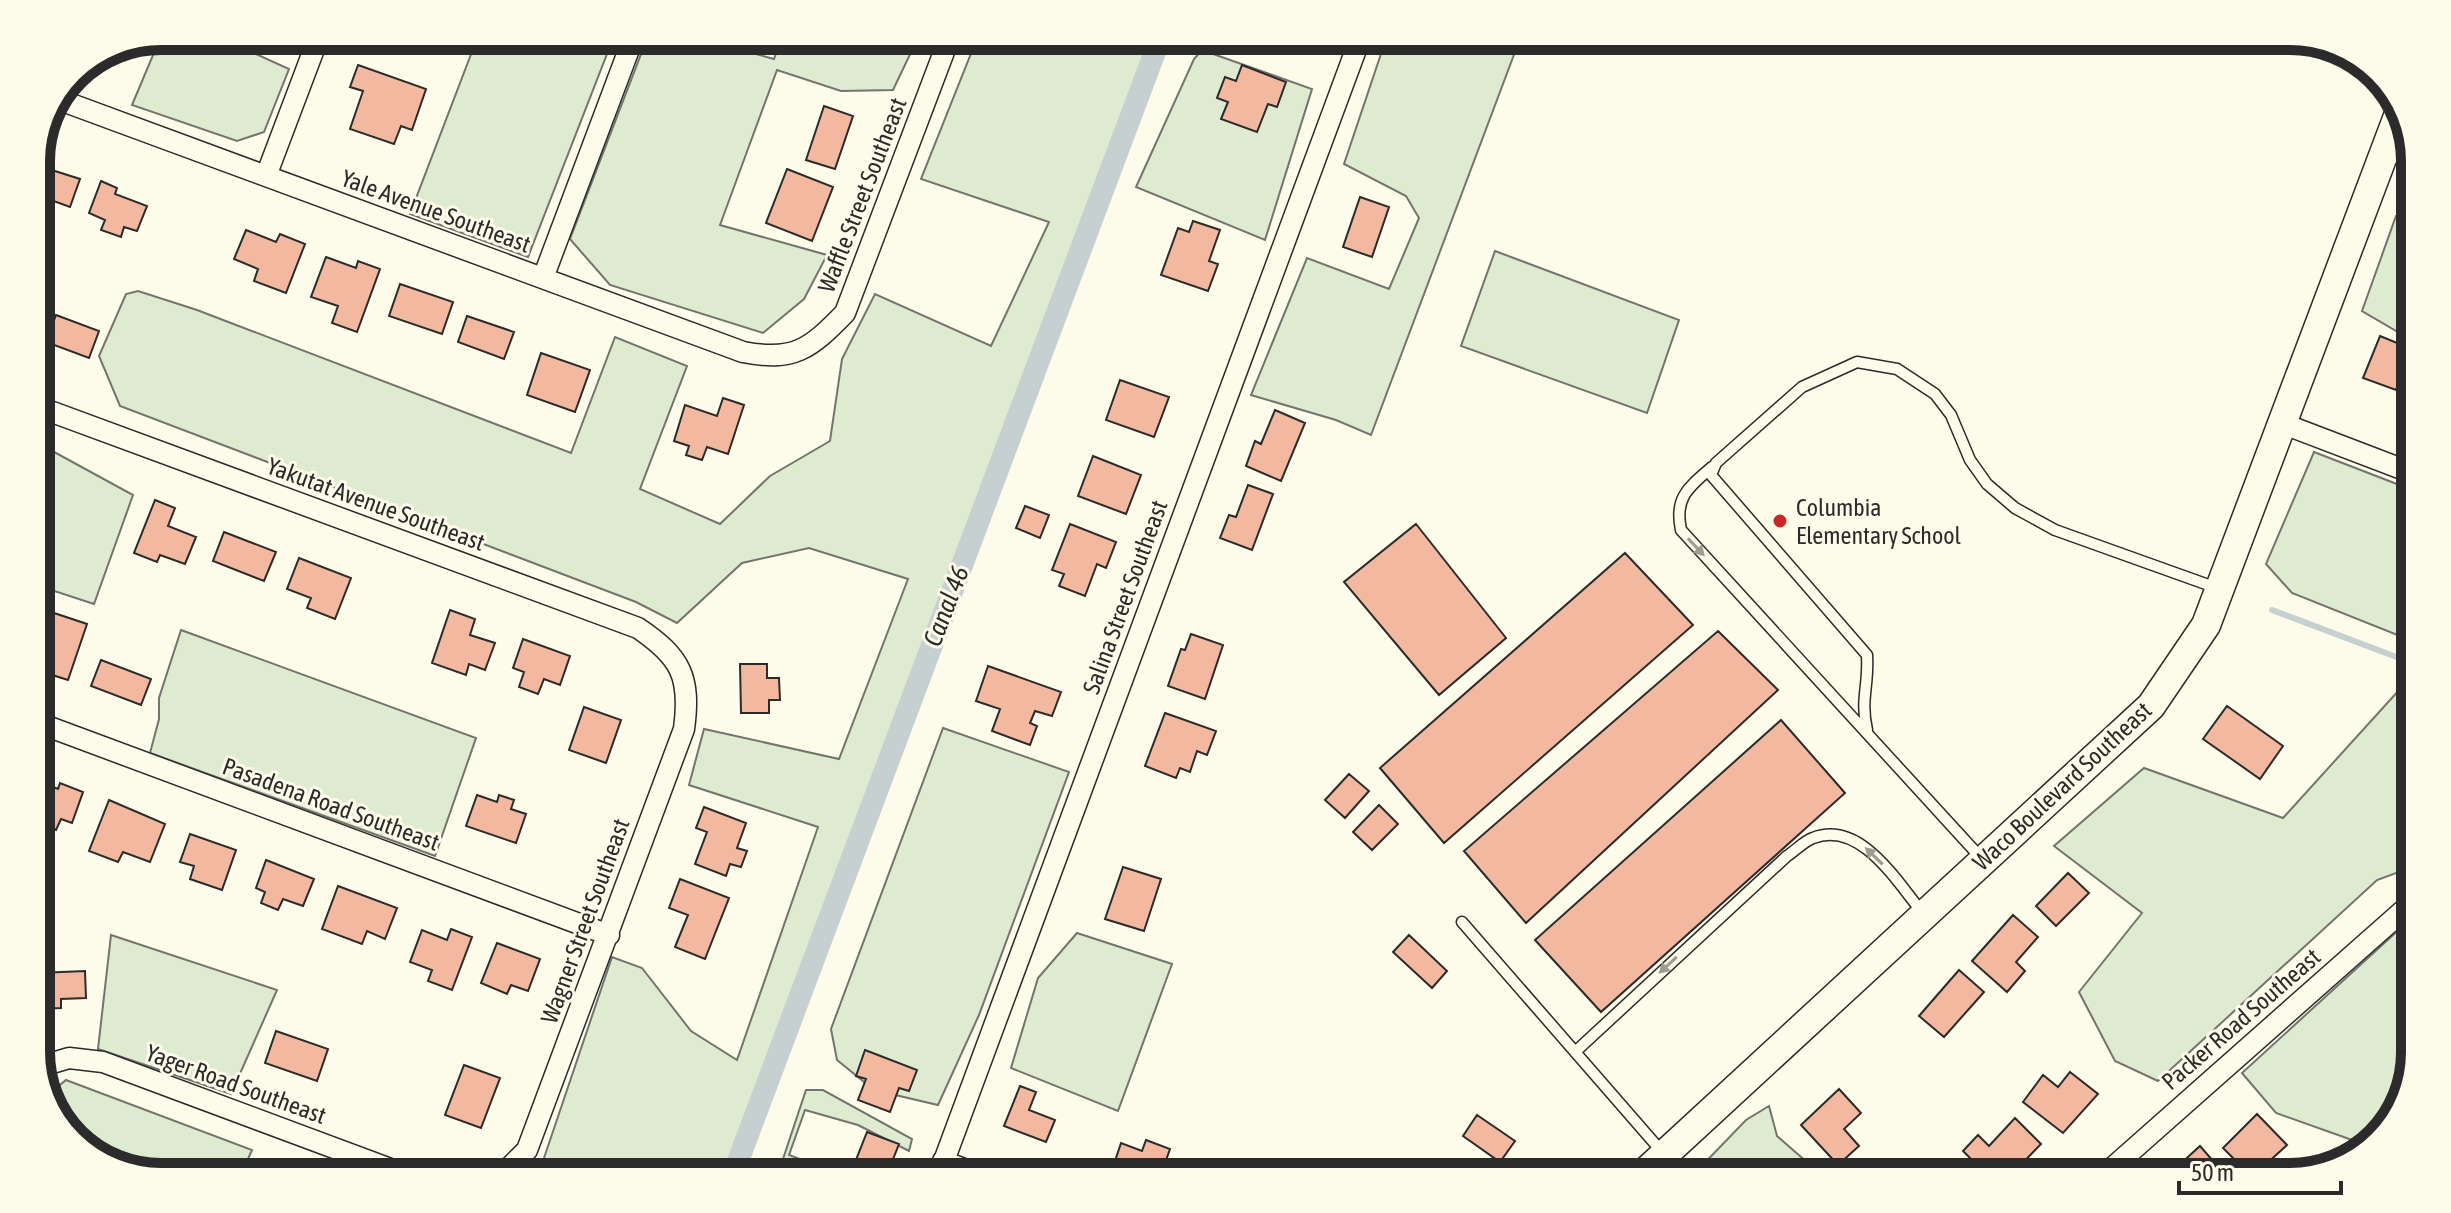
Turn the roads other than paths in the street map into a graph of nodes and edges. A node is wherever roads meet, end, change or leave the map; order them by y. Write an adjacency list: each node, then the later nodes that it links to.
1 (314, 50): 9 (street)
2 (629, 50): 10 (street)
3 (945, 50): 11 (street, Waffle Street Southeast)
4 (1356, 50): 30 (street, Salina Street Southeast)
5 (67, 103): 9 (street, Yale Avenue Southeast)
6 (2395, 125): 7 (street, Waco Boulevard Southeast)
7 (2386, 148): 8 (street); 13 (street, Waco Boulevard Southeast)
8 (2401, 154)
9 (266, 176): 10 (street, Yale Avenue Southeast)
10 (543, 278): 11 (street, Yale Avenue Southeast)
11 (797, 353)
12 (50, 411): 17 (street, Yakutat Avenue Southeast)
13 (2284, 424): 15 (street); 16 (street, Waco Boulevard Southeast)
14 (1716, 463): 16 (lane); 19 (lane); 19 (lane, one-way to 19)
15 (2401, 469)
16 (2220, 589): 20 (street, Waco Boulevard Southeast)
17 (682, 672): 24 (street, Wagner Street Southeast)
18 (50, 727): 24 (street, Pasadena Road Southeast)
19 (1867, 730): 20 (lane)
20 (1984, 860): 22 (street, Waco Boulevard Southeast)
21 (2401, 912): 32 (street, Packer Road Southeast)
22 (1924, 915): 25 (lane, one-way to 25); 27 (street, Waco Boulevard Southeast)
23 (1462, 922): 25 (lane)
24 (609, 935): 29 (street, Wagner Street Southeast)
25 (1575, 1052): 27 (lane)
26 (51, 1064): 28 (street, Yager Road Southeast)
27 (1664, 1155): 31 (street, Waco Boulevard Southeast)
28 (374, 1163)
29 (514, 1163)
30 (942, 1163)
31 (1655, 1163)
32 (2118, 1163)

